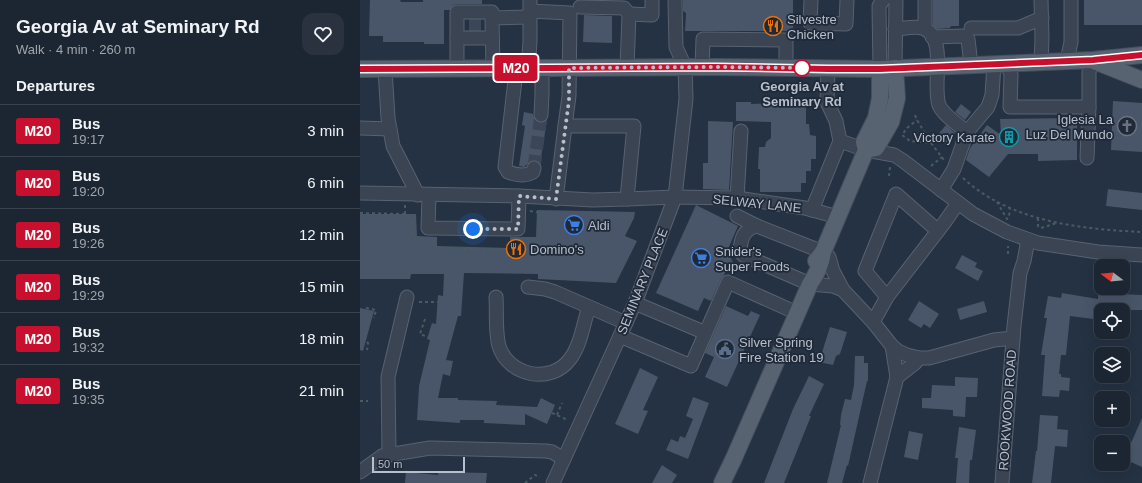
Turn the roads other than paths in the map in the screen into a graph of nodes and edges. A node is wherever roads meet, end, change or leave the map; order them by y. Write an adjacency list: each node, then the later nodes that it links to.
1 (652, 0): 12 (street)
2 (675, 0): 24 (street)
3 (811, 0): 4 (street)
4 (847, 0)
5 (884, 0): 36 (street)
6 (894, 0): 16 (street)
7 (924, 0): 17 (street)
8 (1041, 0): 13 (street)
9 (1071, 0): 20 (street)
10 (577, 7): 11 (street); 12 (street); 30 (street)
11 (530, 9): 14 (street); 29 (street)
12 (629, 14): 31 (street)
13 (1042, 18): 15 (street); 21 (street)
14 (477, 28): 27 (street); 28 (street)
15 (972, 28)
16 (895, 29): 17 (street); 36 (street)
17 (929, 33): 23 (street); 26 (street)
18 (1142, 55): 19 (main road)
19 (1093, 60): 20 (main road); 37 (main road); 38 (street)
20 (1067, 61): 21 (main road)
21 (1041, 62): 22 (main road)
22 (1001, 64): 23 (main road); 38 (street); 44 (street)
23 (971, 65): 26 (main road)
24 (685, 67): 25 (main road); 31 (main road); 53 (street, SEMINARY PLACE)
25 (702, 67): 32 (main road); 32 (street)
26 (937, 67): 36 (main road); 44 (street)
27 (457, 68): 28 (main road); 34 (main road)
28 (493, 68): 29 (main road)
29 (528, 68): 30 (main road); 39 (street); 48 (street)
30 (569, 68): 31 (main road); 40 (street)
31 (627, 68)
32 (786, 68): 35 (main road)
33 (360, 69): 34 (main road)
34 (385, 69): 42 (street)
35 (828, 69): 36 (main road); 45 (street)
36 (887, 69): 46 (main road)
37 (1142, 80)
38 (1089, 107): 47 (street)
39 (541, 115)
40 (565, 126): 55 (street); 56 (street)
41 (360, 128): 42 (street)
42 (390, 129): 51 (street)
43 (741, 131): 54 (street)
44 (967, 132): 49 (street)
45 (840, 141): 46 (street); 58 (street)
46 (866, 150): 49 (street); 60 (main road)
47 (1087, 158)
48 (534, 168)
49 (941, 190): 57 (street)
50 (360, 193): 51 (street, SELWAY LANE)
51 (424, 195): 52 (street, SELWAY LANE); 52 (street)
52 (519, 196): 55 (street, SELWAY LANE)
53 (675, 197): 54 (street, SELWAY LANE); 56 (street, SELWAY LANE); 72 (street, SEMINARY PLACE)
54 (737, 198): 58 (street, SELWAY LANE)
55 (556, 199): 56 (street, SELWAY LANE)
56 (627, 199)
57 (958, 203): 62 (street); 63 (street)
58 (812, 210): 60 (street, SELWAY LANE)
59 (738, 216): 61 (street)
60 (838, 217): 64 (main road)
61 (757, 226): 64 (street); 66 (street)
62 (938, 232): 70 (street); 70 (street)
63 (1028, 240): 65 (street); 79 (street, ROOKWOOD ROAD)
64 (823, 252): 66 (main road); 68 (street)
65 (1142, 255)
66 (810, 284): 68 (street); 74 (main road)
67 (528, 287): 73 (street)
68 (843, 290): 75 (street)
69 (496, 297): 73 (street)
70 (887, 297): 75 (street)
71 (413, 299): 83 (street)
72 (635, 303): 76 (street, SEMINARY PLACE); 77 (street)
73 (589, 307): 76 (street)
74 (797, 313): 78 (street); 87 (main road)
75 (873, 322): 80 (street)
76 (626, 323): 78 (street, SEMINARY PLACE)
77 (701, 331)
78 (620, 336): 84 (street, SEMINARY PLACE)
79 (1013, 338): 81 (street); 89 (street, ROOKWOOD ROAD)
80 (892, 346): 81 (street); 82 (street)
81 (920, 358): 82 (street)
82 (897, 377): 88 (street)
83 (389, 455): 84 (street); 85 (street)
84 (564, 459): 86 (street, SEMINARY PLACE)
85 (360, 472)
86 (553, 483)
87 (722, 483)
88 (870, 483)
89 (1002, 483)

